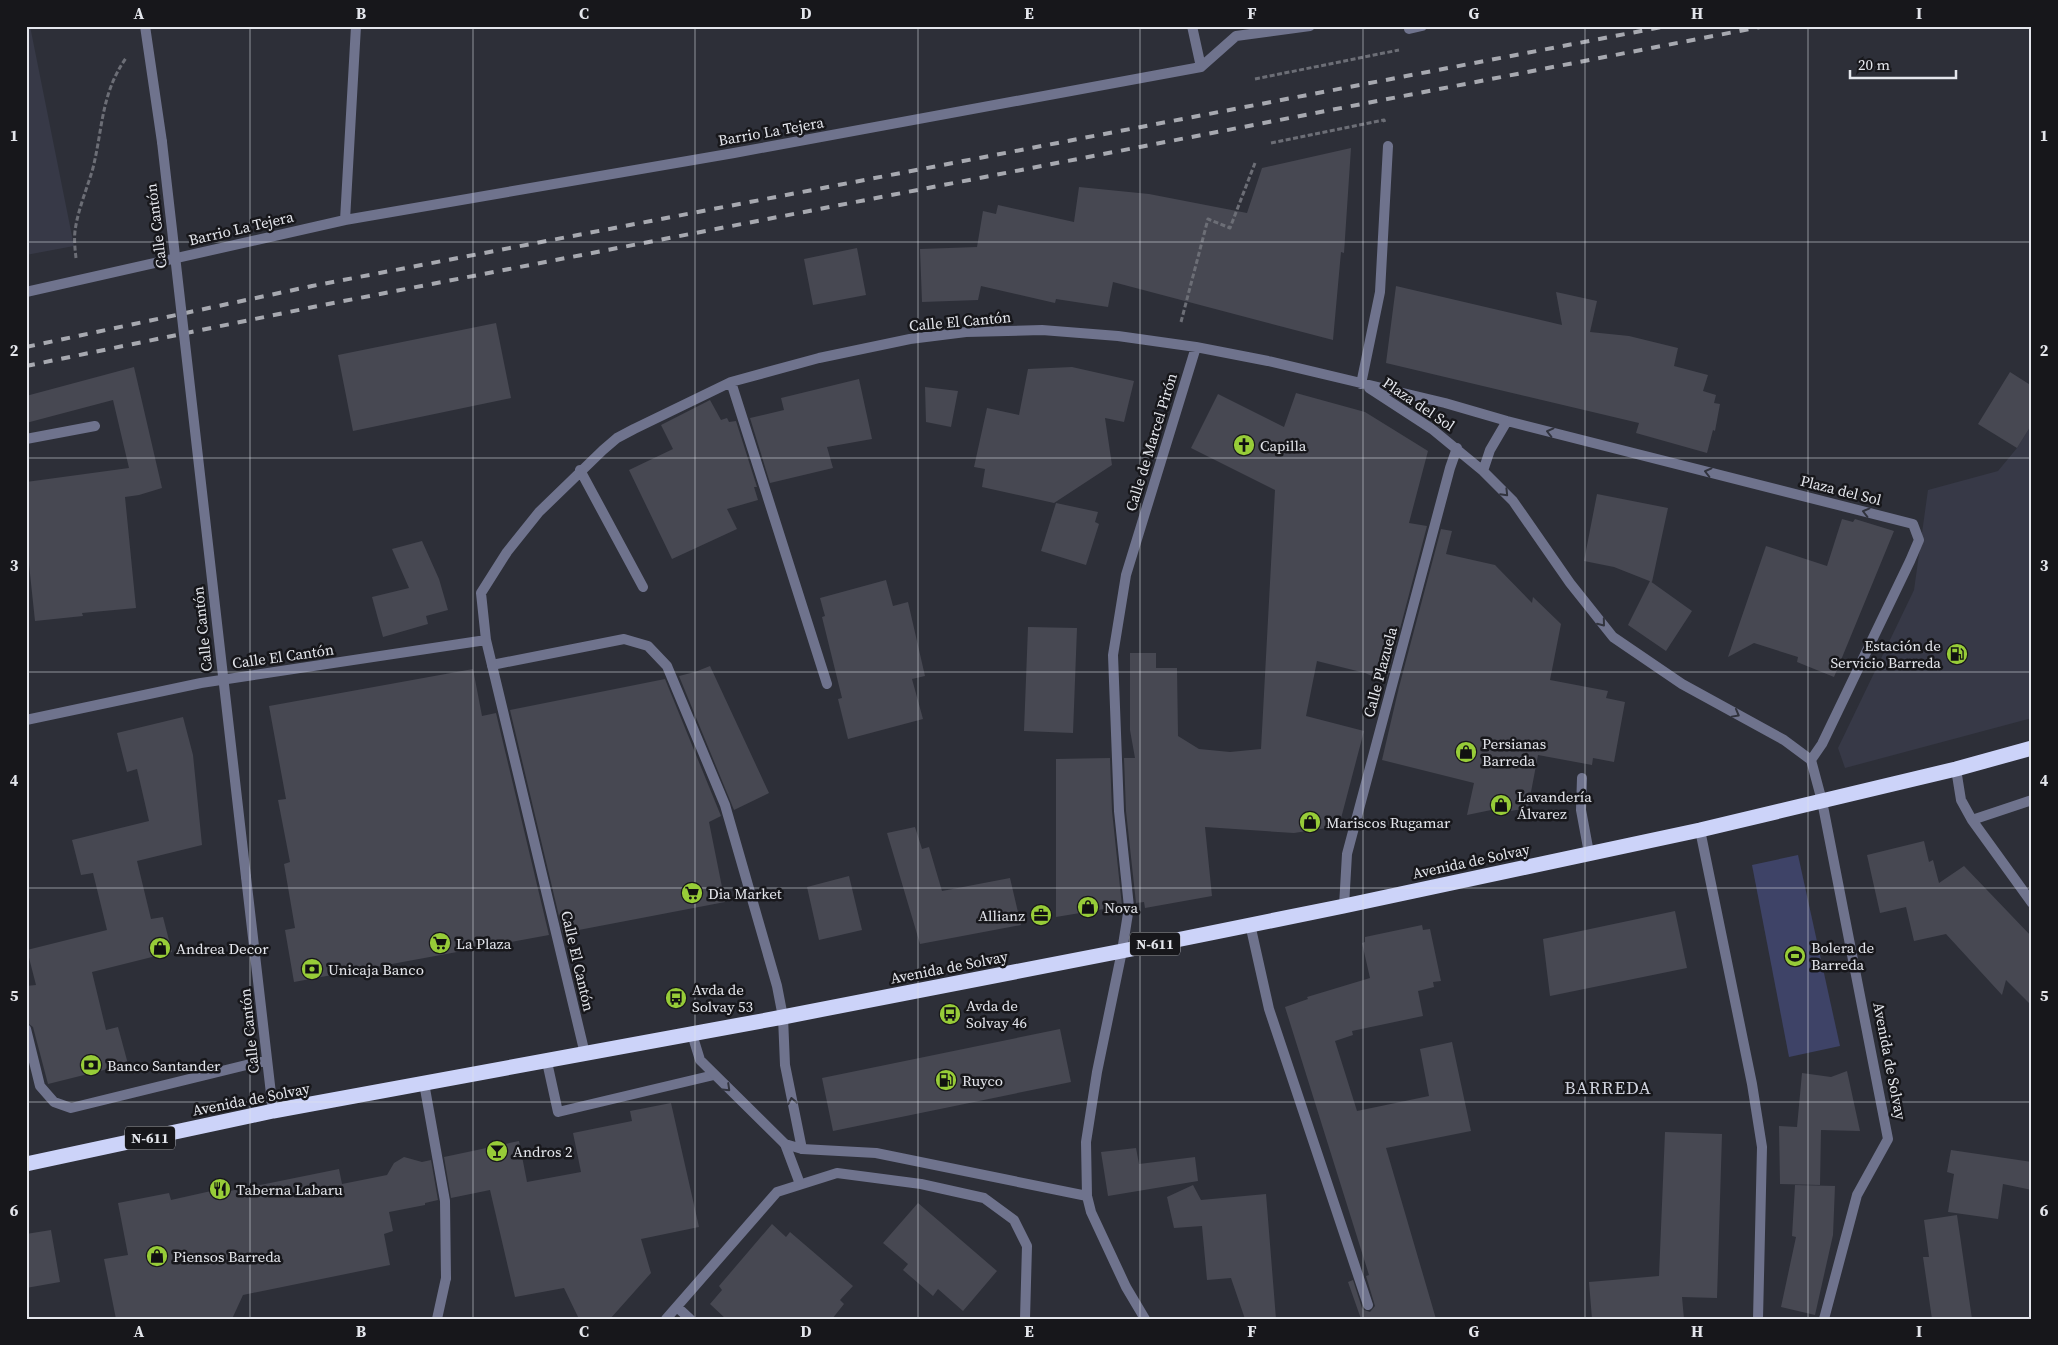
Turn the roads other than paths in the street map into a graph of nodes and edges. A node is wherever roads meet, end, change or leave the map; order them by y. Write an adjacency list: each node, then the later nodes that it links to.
1 (145, 26): 42 (street, Calle Cantón, bridge)
2 (356, 26): 9 (street)
3 (1192, 26): 7 (street)
4 (1310, 26): 7 (street)
5 (1422, 26): 6 (street)
6 (1409, 28)
7 (1201, 67): 9 (street, Barrio La Tejera)
8 (1388, 146): 13 (street)
9 (345, 220): 10 (street, Barrio La Tejera)
10 (26, 292)
11 (1196, 347): 12 (street, Calle El Cantón); 13 (street); 37 (street, Calle de Marcel Pirón)
12 (731, 382): 18 (street, Calle El Cantón); 23 (street)
13 (1361, 384): 14 (street, Plaza del Sol); 17 (street, Plaza del Sol)
14 (1507, 421): 19 (street); 26 (street, Plaza del Sol, one-way to 14)
15 (95, 426): 16 (street)
16 (26, 439)
17 (1457, 448): 19 (street, Plaza del Sol); 35 (street, Calle Plazuela)
18 (580, 470): 20 (street); 21 (street, Calle El Cantón)
19 (1483, 470): 26 (street, Plaza del Sol, one-way to 26)
20 (643, 587)
21 (486, 640): 22 (street, Calle El Cantón); 24 (street, Calle El Cantón)
22 (492, 665): 38 (street); 41 (street, Calle El Cantón)
23 (827, 684)
24 (26, 720)
25 (2032, 748): 27 (highway, Avenida de Solvay / N-611)
26 (1811, 760): 30 (street)
27 (1956, 769): 30 (highway, Avenida de Solvay / N-611); 31 (street)
28 (1582, 778): 33 (street)
29 (2032, 800): 31 (street)
30 (1822, 801): 32 (highway, Avenida de Solvay / N-611); 60 (street, Avenida de Solvay)
31 (1972, 820): 34 (street)
32 (1700, 830): 33 (highway, Avenida de Solvay / N-611); 59 (street)
33 (1589, 854): 35 (highway, Avenida de Solvay / N-611)
34 (2032, 903)
35 (1344, 906): 36 (highway, Avenida de Solvay / N-611)
36 (1250, 924): 37 (highway, Avenida de Solvay / N-611); 52 (street)
37 (1122, 951): 38 (highway, Avenida de Solvay / N-611); 51 (street)
38 (782, 1017): 40 (highway, Avenida de Solvay / N-611); 48 (street, one-way to 38)
39 (26, 1029): 42 (street, Avenida de Solvay)
40 (692, 1034): 41 (highway, Avenida de Solvay / N-611); 44 (street)
41 (585, 1054): 43 (highway, Avenida de Solvay / N-611)
42 (267, 1060): 46 (street, Calle Cantón)
43 (547, 1062): 44 (street); 45 (highway, Avenida de Solvay / N-611)
44 (714, 1075): 47 (street, one-way to 47)
45 (424, 1084): 46 (highway, Avenida de Solvay / N-611); 54 (street)
46 (273, 1111): 49 (highway, Avenida de Solvay / N-611)
47 (785, 1144): 48 (street); 50 (street)
48 (802, 1149): 51 (street)
49 (26, 1164)
50 (800, 1184): 53 (street); 57 (street)
51 (1086, 1196): 58 (street)
52 (1368, 1305)
53 (677, 1307): 55 (street); 56 (street)
54 (437, 1319)
55 (666, 1319)
56 (690, 1319)
57 (1025, 1319)
58 (1145, 1319)
59 (1758, 1319)
60 (1824, 1319)

